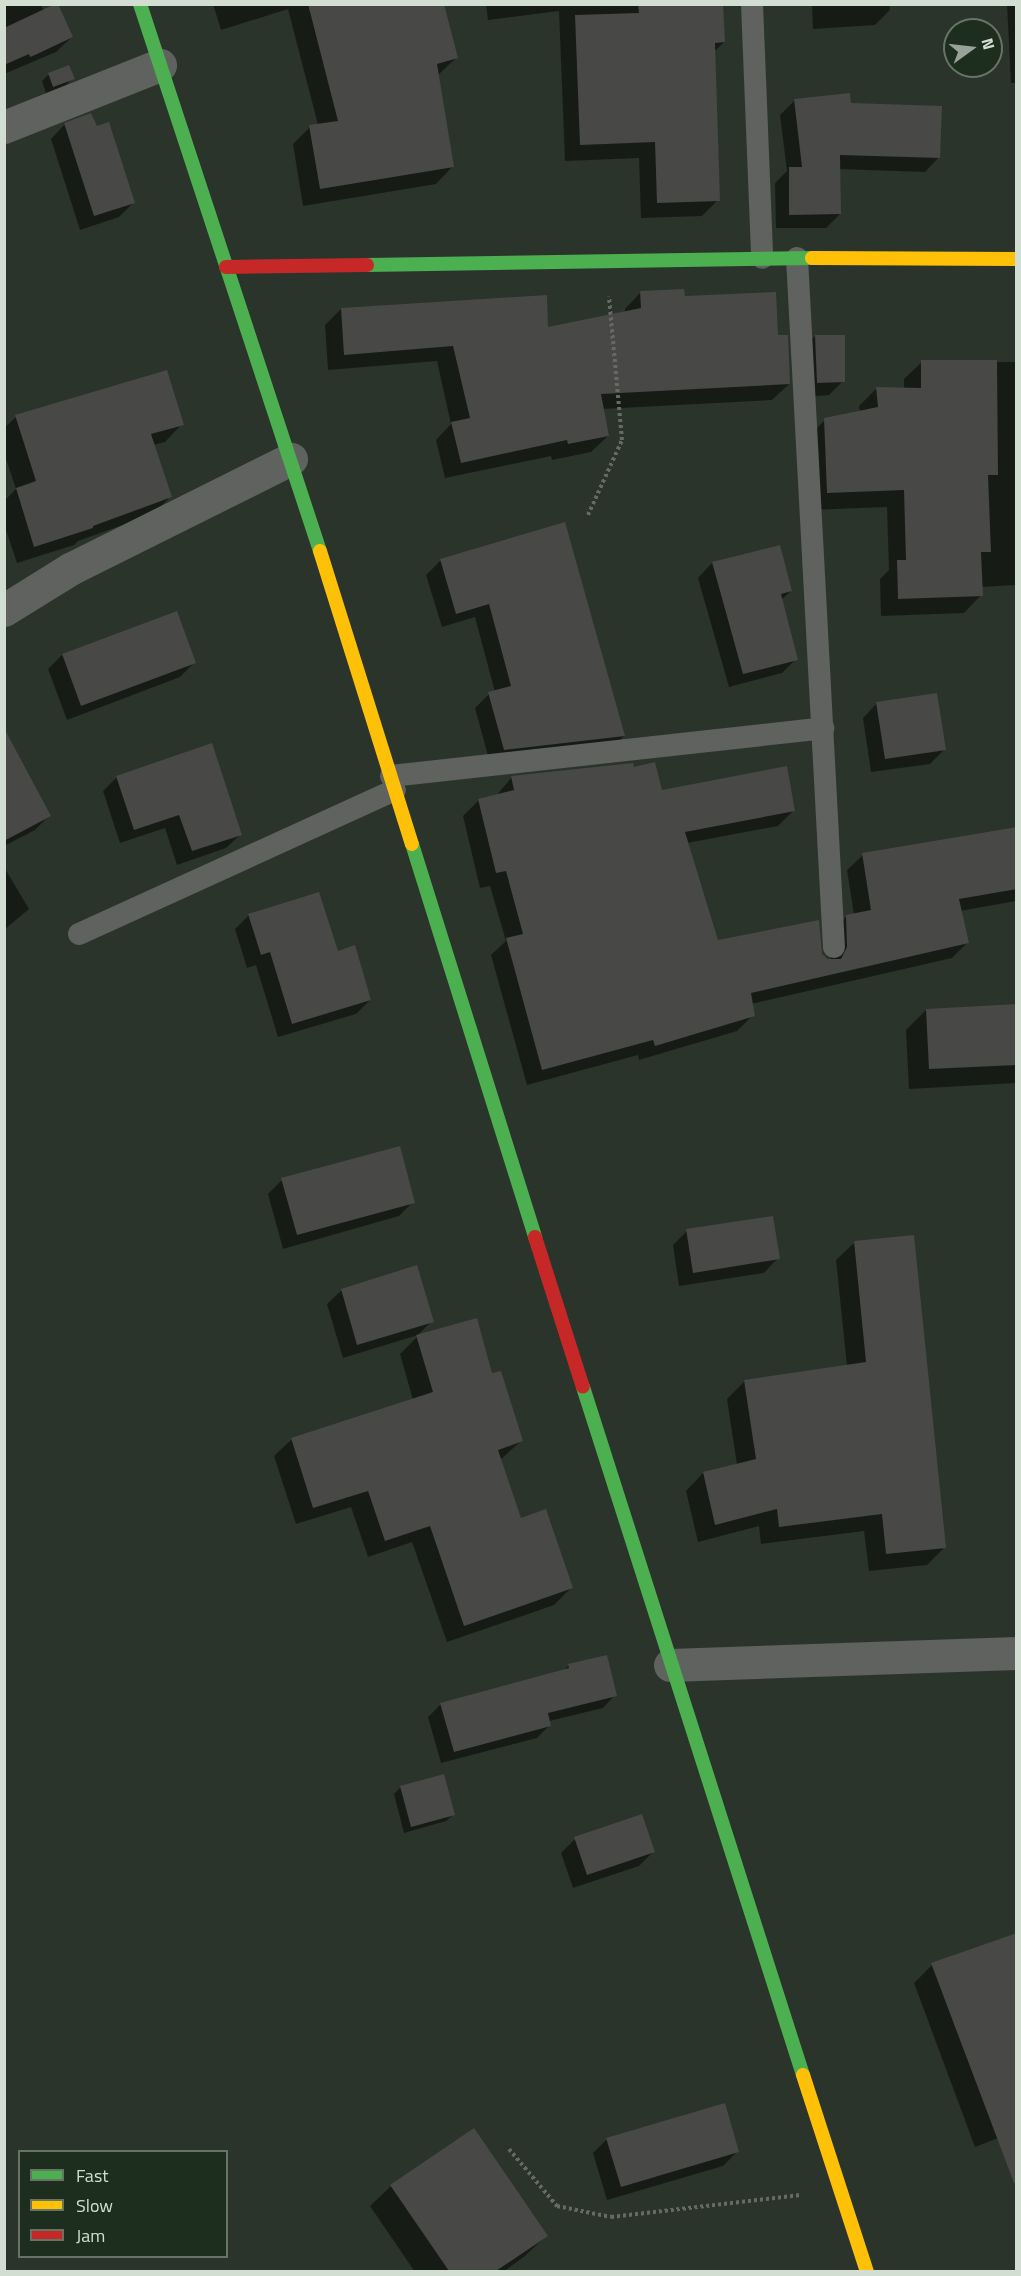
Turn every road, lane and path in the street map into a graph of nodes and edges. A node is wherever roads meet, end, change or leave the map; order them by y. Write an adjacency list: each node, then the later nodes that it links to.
1 (140, 4): 3 (main road)
2 (752, 4): 5 (lane)
3 (160, 65): 4 (street); 9 (main road)
4 (4, 127)
5 (762, 258): 6 (main road); 8 (main road)
6 (797, 258): 7 (main road); 13 (lane)
7 (1017, 259)
8 (606, 261): 9 (main road); 11 (path)
9 (226, 267): 10 (main road)
10 (291, 459): 12 (street); 14 (main road)
11 (588, 515)
12 (4, 610)
13 (823, 728): 14 (lane); 16 (lane)
14 (393, 783): 15 (lane); 18 (main road)
15 (79, 933)
16 (834, 947)
17 (1017, 1653): 18 (street)
18 (670, 1665): 20 (main road)
19 (509, 2149): 20 (path)
20 (841, 2190): 21 (main road)
21 (867, 2271)

